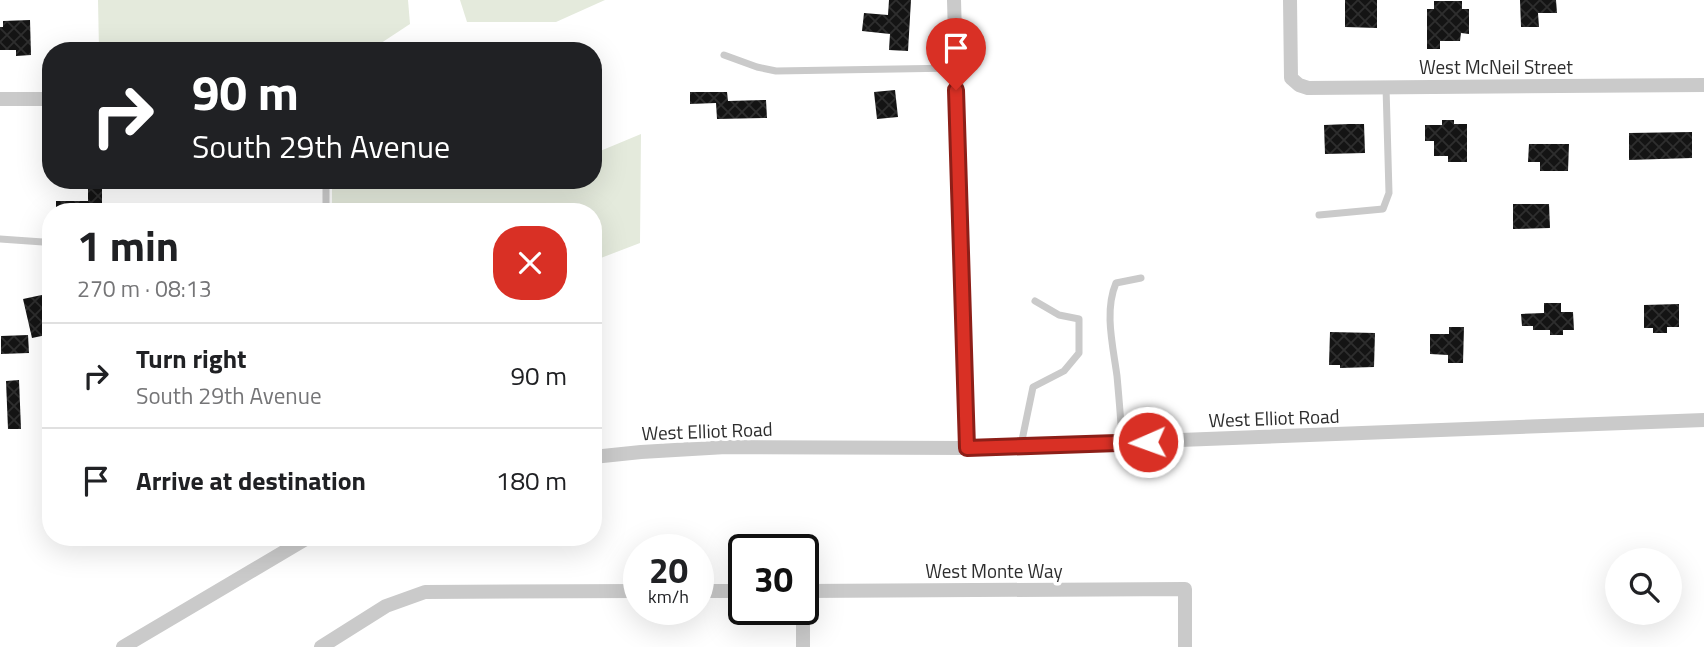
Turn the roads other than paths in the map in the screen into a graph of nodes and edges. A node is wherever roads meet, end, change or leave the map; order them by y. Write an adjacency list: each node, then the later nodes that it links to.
1 (954, 0): 4 (street)
2 (1290, 0): 6 (street, West McNeil Street)
3 (723, 55): 4 (lane)
4 (956, 68): 17 (street)
5 (1704, 85): 6 (street, West McNeil Street)
6 (1386, 87): 9 (lane)
7 (0, 99): 8 (street)
8 (42, 100)
9 (1319, 215)
10 (0, 239): 11 (lane)
11 (42, 242)
12 (1141, 278): 15 (lane)
13 (1035, 301): 16 (lane)
14 (1704, 420): 15 (street, West Elliot Road)
15 (1122, 442): 16 (street, West Elliot Road)
16 (1020, 446): 17 (street, West Elliot Road)
17 (967, 448): 18 (street, West Elliot Road)
18 (602, 456)
19 (294, 546): 23 (street)
20 (623, 591): 24 (street)
21 (819, 591): 26 (street, West Monte Way)
22 (803, 625): 25 (street)
23 (123, 647)
24 (321, 647)
25 (803, 647)
26 (1185, 647)

